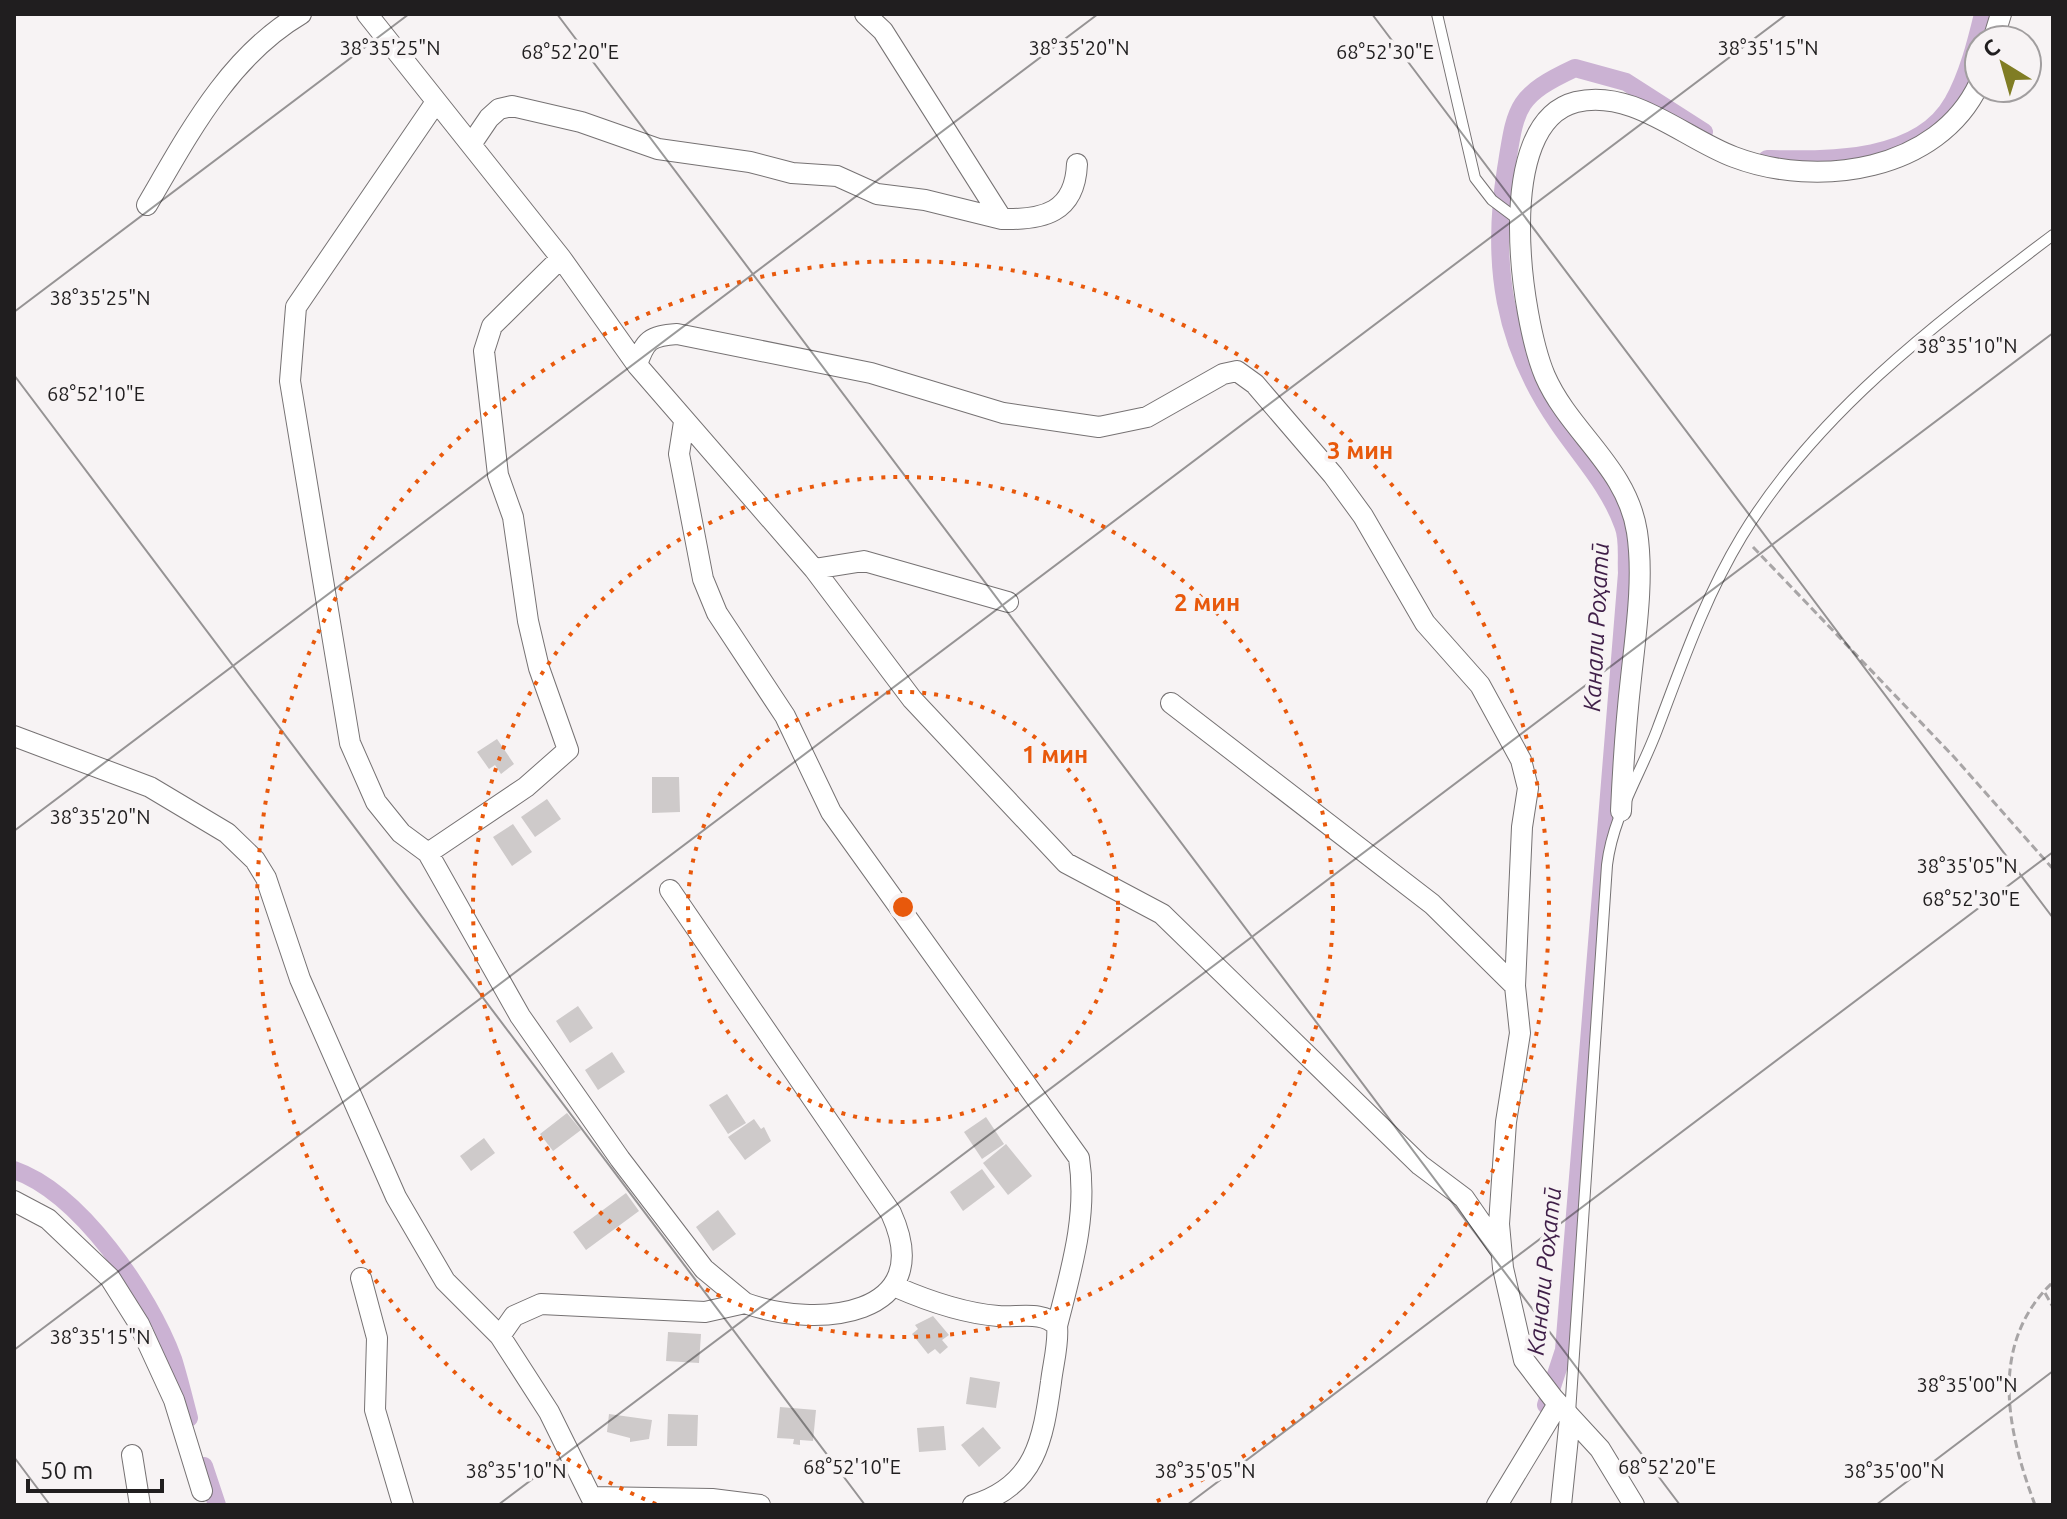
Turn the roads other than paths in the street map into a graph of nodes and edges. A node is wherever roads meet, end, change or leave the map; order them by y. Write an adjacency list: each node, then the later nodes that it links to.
1 (301, 14): 10 (street)
2 (367, 14): 6 (street)
3 (865, 14): 5 (street)
4 (1437, 14): 11 (lane)
5 (889, 23): 12 (street)
6 (436, 102): 8 (street); 22 (street)
7 (1969, 104): 11 (street)
8 (472, 143): 12 (street); 14 (street)
9 (1077, 164): 12 (street)
10 (147, 205)
11 (1513, 216): 21 (street)
12 (1002, 219)
13 (2053, 235): 21 (lane)
14 (561, 258): 15 (street); 22 (street)
15 (637, 365): 16 (street); 24 (street)
16 (684, 422): 17 (street); 30 (street)
17 (814, 569): 18 (street); 26 (street)
18 (1008, 602)
19 (1171, 703): 24 (street)
20 (14, 736): 31 (street)
21 (1621, 811): 32 (lane)
22 (428, 853): 29 (street)
23 (670, 890): 28 (street)
24 (1515, 986): 26 (street)
25 (14, 1201): 34 (street)
26 (1501, 1252): 32 (street)
27 (361, 1278): 37 (street)
28 (896, 1287): 29 (street); 30 (street)
29 (745, 1303): 31 (street)
30 (1057, 1326): 39 (street)
31 (500, 1336): 35 (street)
32 (1556, 1402): 40 (street); 41 (street); 42 (street)
33 (132, 1455): 36 (street)
34 (202, 1491)
35 (593, 1501): 38 (street)
36 (140, 1505)
37 (403, 1505)
38 (760, 1505)
39 (973, 1505)
40 (1497, 1505)
41 (1561, 1505)
42 (1634, 1505)

